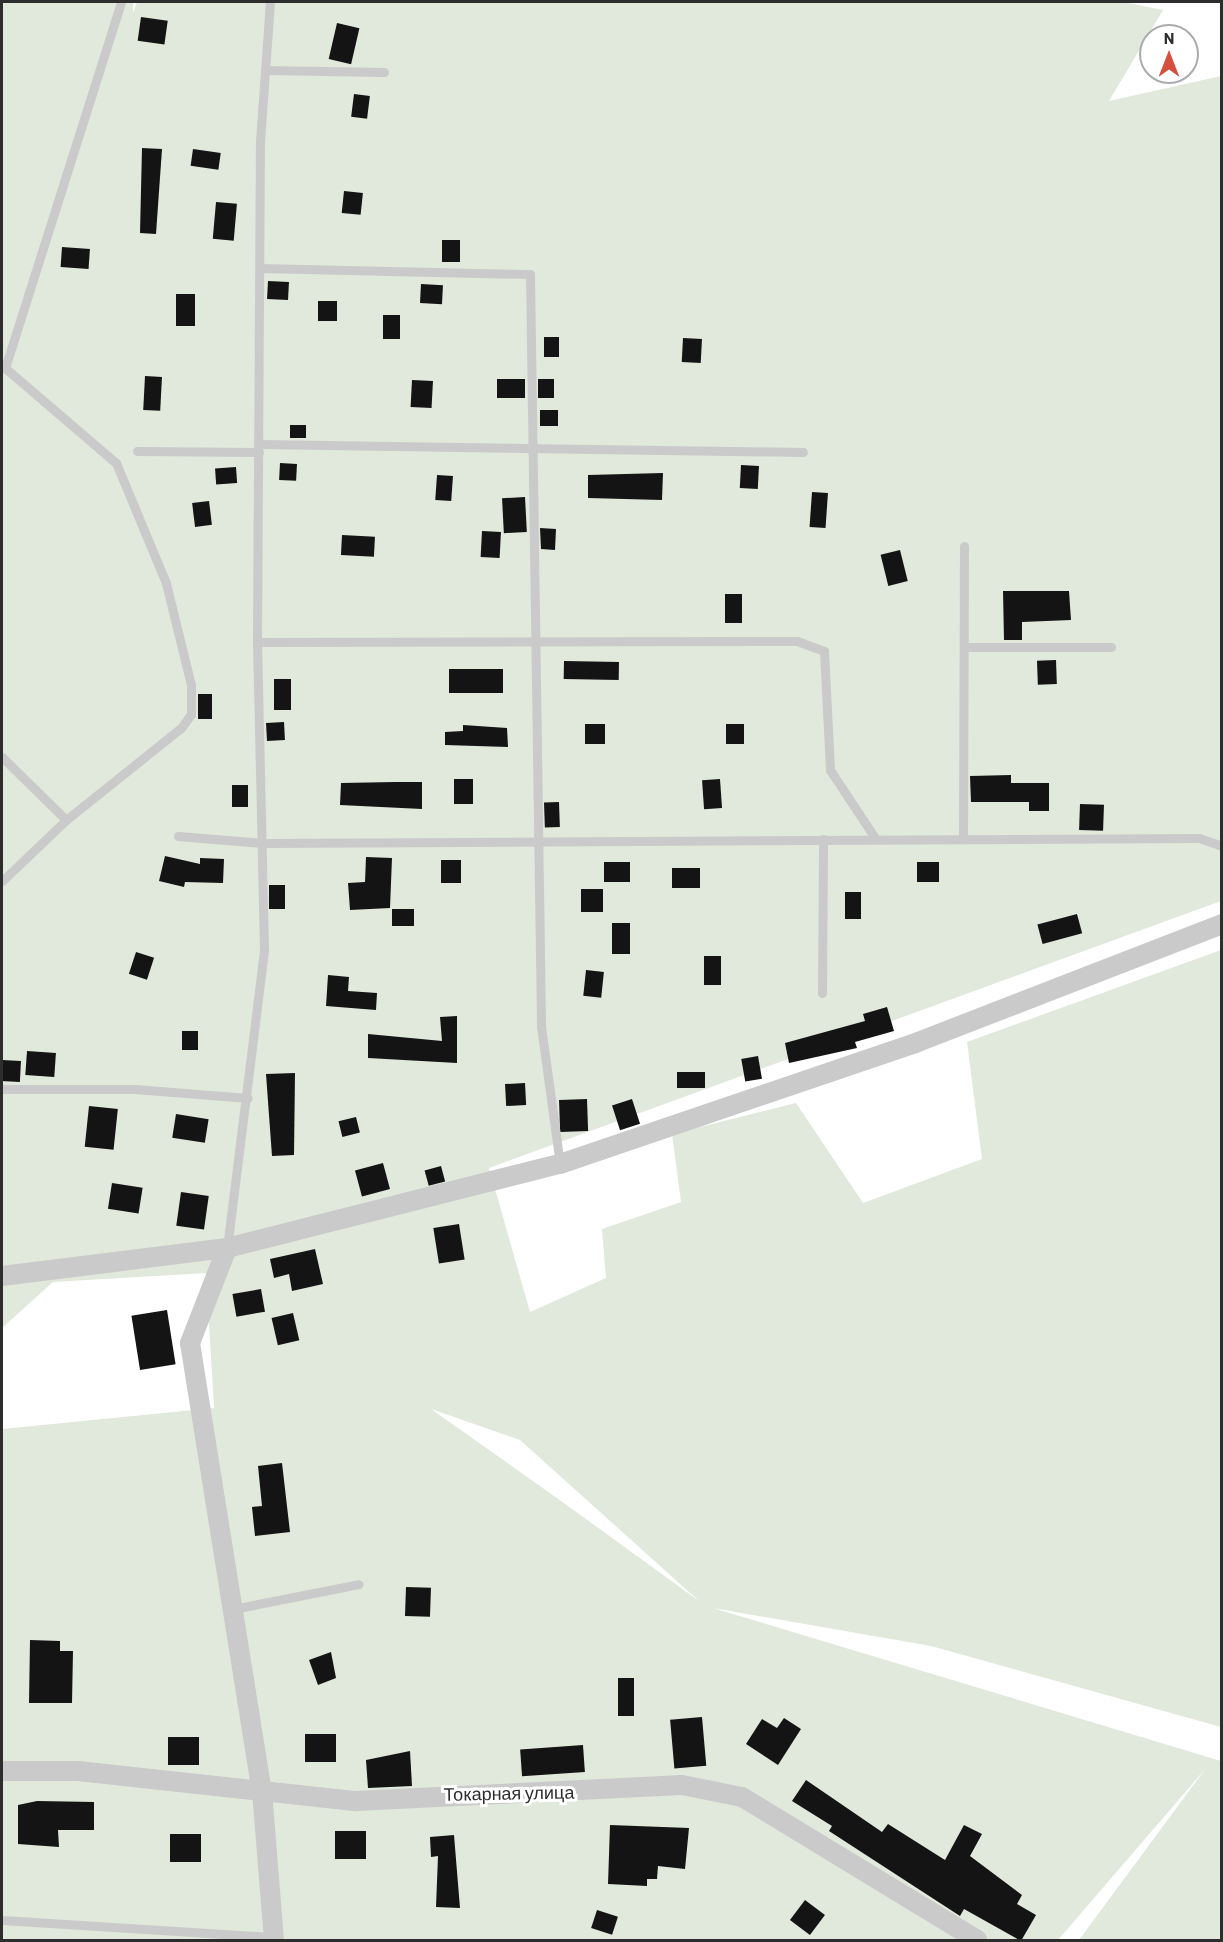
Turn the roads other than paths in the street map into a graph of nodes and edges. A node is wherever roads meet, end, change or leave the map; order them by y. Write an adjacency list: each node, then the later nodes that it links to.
1 (121, 2): 6 (lane)
2 (270, 2): 3 (lane)
3 (265, 70): 4 (lane); 5 (lane)
4 (384, 72)
5 (260, 268): 8 (lane); 10 (lane)
6 (3, 367): 7 (lane); 18 (lane)
7 (2, 379)
8 (259, 448): 9 (lane); 10 (lane); 13 (lane)
9 (136, 451)
10 (531, 451): 11 (lane); 14 (lane)
11 (803, 452)
12 (964, 546): 16 (lane)
13 (257, 642): 14 (lane); 24 (lane)
14 (533, 645): 20 (lane); 23 (lane)
15 (1111, 646): 16 (lane)
16 (964, 647): 21 (lane)
17 (2, 757): 18 (lane)
18 (66, 820): 26 (lane)
19 (178, 836): 24 (lane)
20 (875, 838): 21 (lane); 22 (lane)
21 (963, 838): 25 (lane)
22 (823, 839): 23 (lane); 28 (lane)
23 (536, 841): 24 (lane); 31 (lane)
24 (264, 843): 30 (lane)
25 (1221, 846)
26 (2, 881)
27 (1221, 924): 31 (street)
28 (822, 993)
29 (2, 1089): 30 (lane)
30 (248, 1098): 32 (lane)
31 (560, 1164): 32 (street)
32 (227, 1248): 33 (street); 35 (street)
33 (2, 1276)
34 (359, 1584): 35 (lane)
35 (233, 1609): 37 (street)
36 (2, 1771): 37 (street, Токарная улица)
37 (262, 1791): 39 (street); 40 (street, Токарная улица)
38 (2, 1920): 39 (lane)
39 (274, 1939)
40 (977, 1941)

